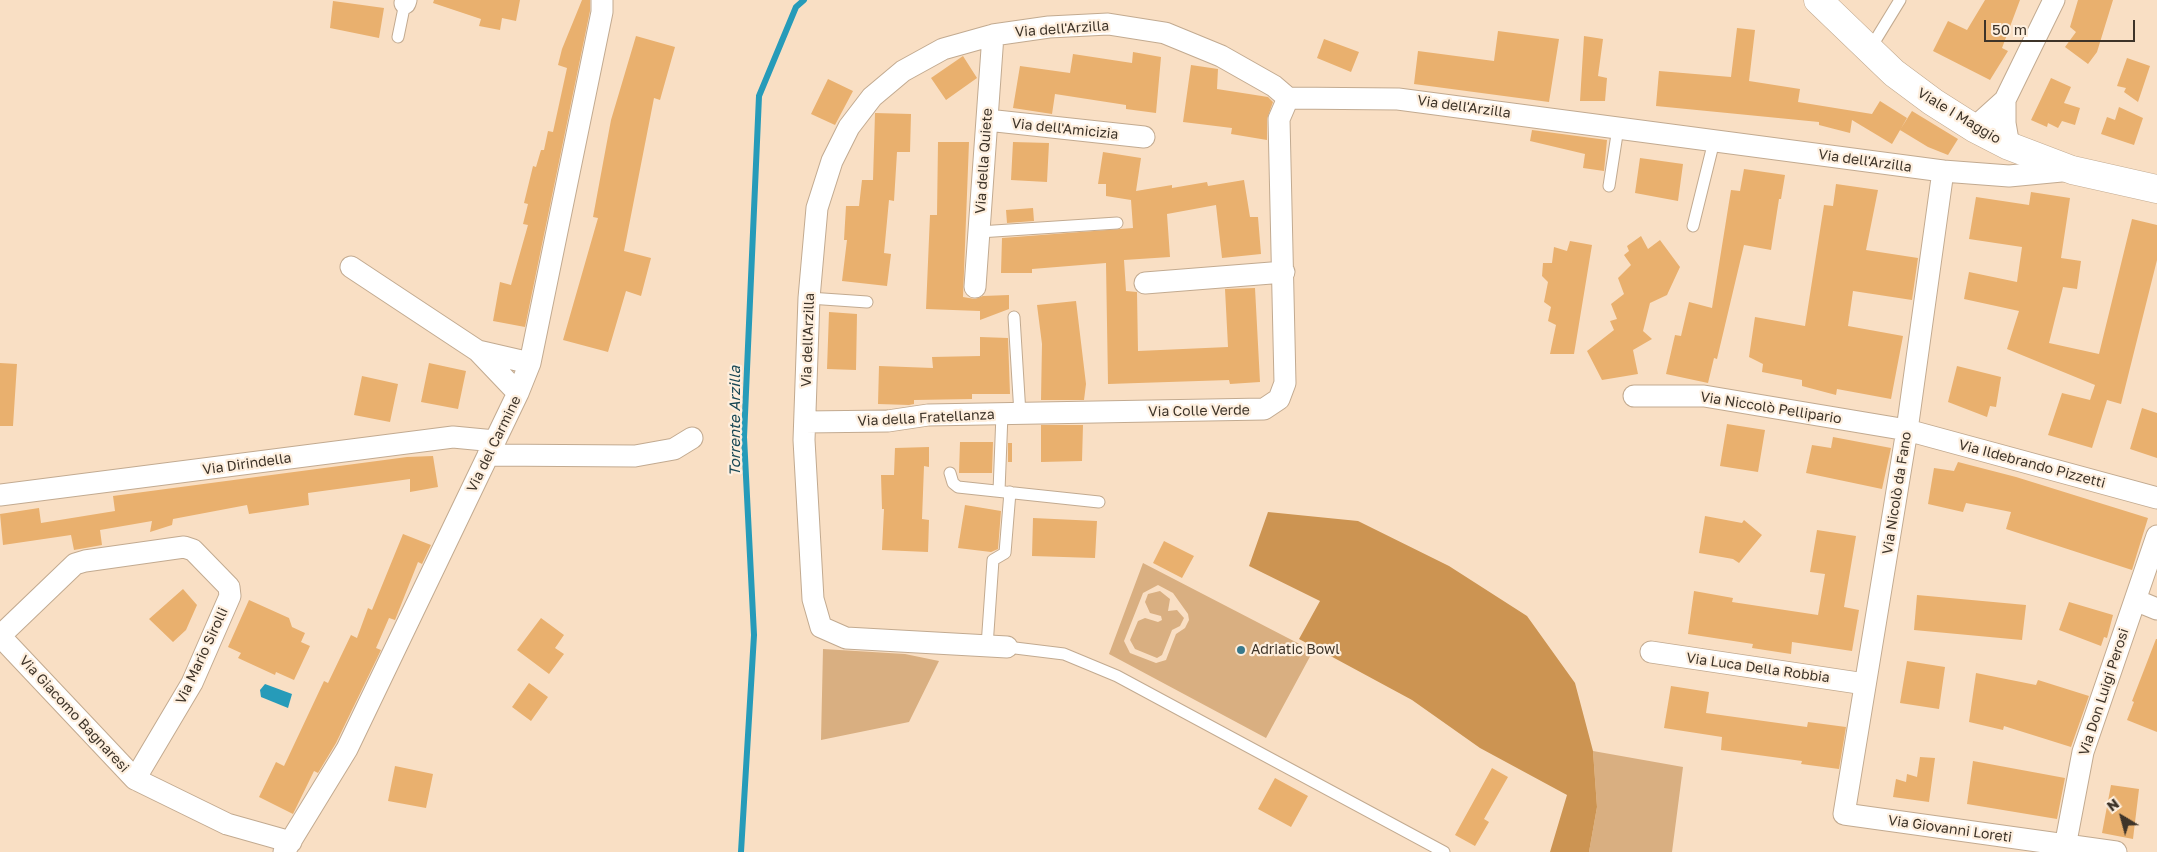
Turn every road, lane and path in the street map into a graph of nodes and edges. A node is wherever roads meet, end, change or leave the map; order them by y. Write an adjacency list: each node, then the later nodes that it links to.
1 (602, 0): 32 (street, Via del Carmine)
2 (1818, 0): 8 (main road, Viale I Maggio)
3 (1900, 0): 8 (lane)
4 (2054, 0): 10 (street)
5 (405, 2): 7 (lane)
6 (993, 35): 9 (street, Via dell'Arzilla); 11 (street, Via della Quiete); 28 (street, Via dell'Arzilla)
7 (398, 37)
8 (1869, 51): 13 (main road, Viale I Maggio)
9 (1288, 98): 12 (street, Via dell'Arzilla); 25 (street, Via Colle Verde)
10 (2005, 100): 13 (street); 16 (street)
11 (987, 120): 14 (street, Via dell'Amicizia); 23 (street, Via della Quiete)
12 (1618, 128): 15 (street, Via dell'Arzilla); 19 (lane)
13 (1974, 128): 16 (main road, Viale I Maggio)
14 (1144, 138)
15 (1714, 141): 18 (street, Via dell'Arzilla); 22 (lane)
16 (2009, 146): 17 (main road, Viale I Maggio)
17 (2072, 170): 18 (street, Via dell'Arzilla); 20 (main road, Viale I Maggio)
18 (1943, 171): 38 (street, Via Nicolò da Fano)
19 (1608, 186)
20 (2157, 189)
21 (1117, 223): 23 (lane)
22 (1693, 226)
23 (979, 232): 27 (street, Via della Quiete)
24 (350, 267): 31 (street)
25 (1284, 272): 26 (street); 35 (street, Via Colle Verde)
26 (1145, 283)
27 (975, 287)
28 (809, 298): 29 (lane); 37 (street, Via dell'Arzilla)
29 (867, 302)
30 (1014, 317): 36 (lane)
31 (478, 351): 32 (street); 33 (street)
32 (530, 363): 33 (street, Via del Carmine)
33 (518, 393): 40 (street, Via del Carmine)
34 (1634, 396): 38 (street, Via Niccolò Pellipario)
35 (1078, 413): 36 (street, Via della Fratellanza)
36 (1011, 414): 37 (street, Via della Fratellanza); 42 (lane)
37 (805, 422): 50 (street, Via dell'Arzilla)
38 (1907, 430): 44 (street, Via Ildebrando Pizzetti); 52 (street, Via Nicolò da Fano)
39 (692, 438): 40 (street, Via Dirindella)
40 (491, 448): 43 (street, Via Dirindella); 55 (street, Via del Carmine)
41 (950, 474): 42 (lane)
42 (1005, 492): 45 (lane); 50 (lane)
43 (0, 495)
44 (2157, 498)
45 (1099, 502)
46 (2157, 536): 47 (street, Via Don Luigi Perosi)
47 (2135, 600): 48 (street); 56 (street, Via Don Luigi Perosi)
48 (2157, 609)
49 (0, 636): 53 (street, Via Giacomo Bagnaresi); 53 (street, Via Mario Sirolli)
50 (997, 646): 57 (lane)
51 (1651, 652): 52 (street, Via Luca Della Robbia)
52 (1865, 684): 54 (street, Via Nicolò da Fano)
53 (135, 779): 55 (street, Via Giacomo Bagnaresi)
54 (1844, 814): 56 (street, Via Giovanni Loreti)
55 (287, 847)
56 (2065, 849): 58 (street, Via Giovanni Loreti)
57 (1444, 852)
58 (2116, 852)

